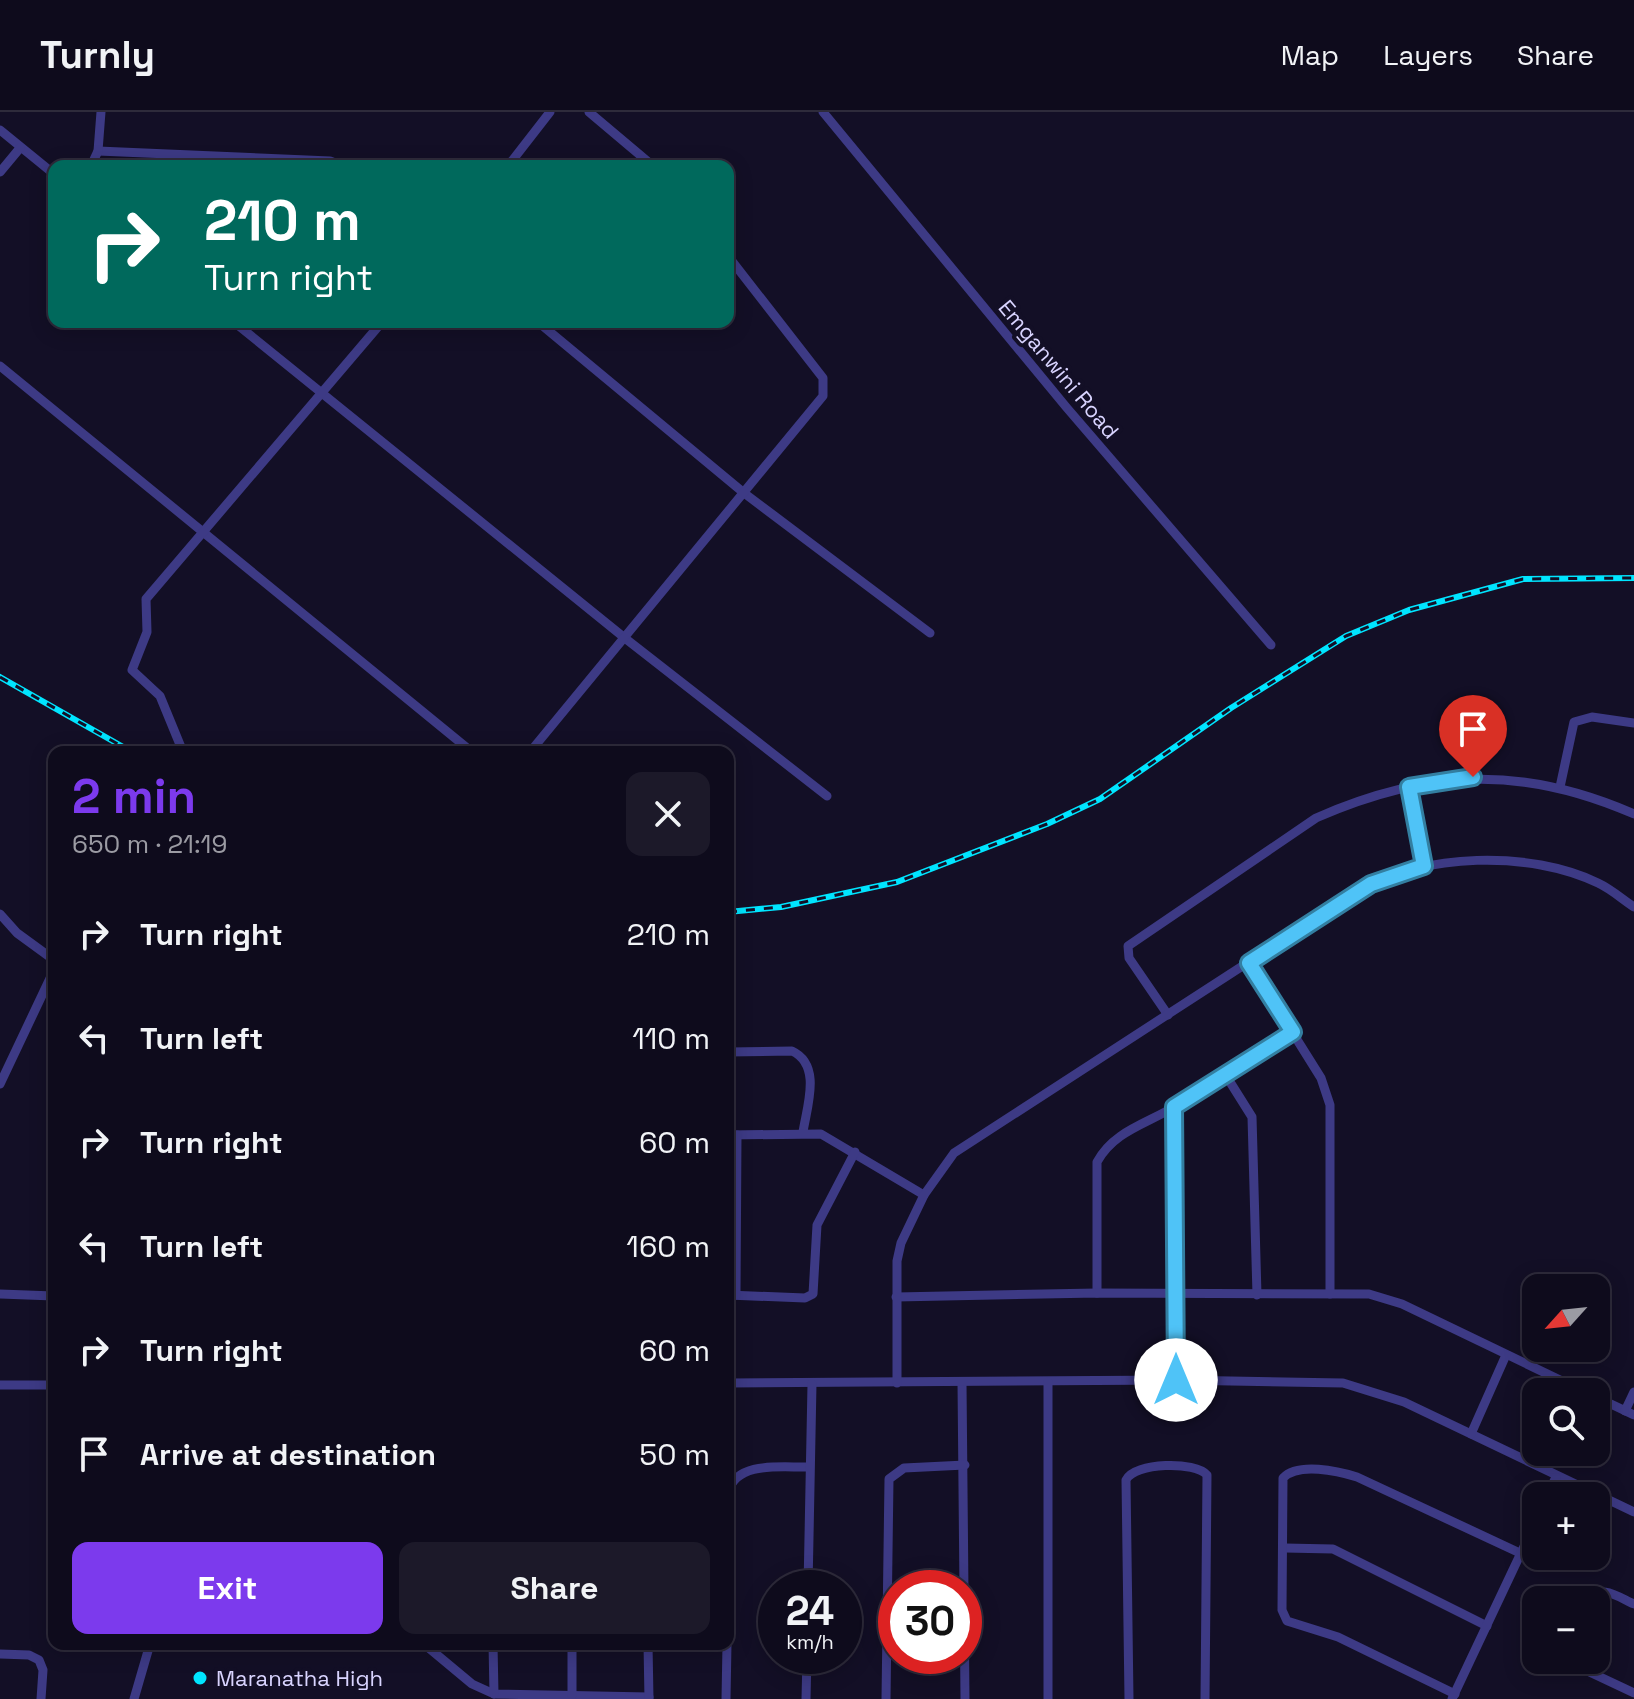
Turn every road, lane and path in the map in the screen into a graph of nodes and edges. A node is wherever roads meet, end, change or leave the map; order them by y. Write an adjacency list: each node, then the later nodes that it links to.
1 (101, 112): 7 (street)
2 (550, 112): 10 (street)
3 (589, 112): 11 (street)
4 (823, 112): 24 (street, Emganwini Road)
5 (0, 130): 6 (street)
6 (20, 148): 12 (street); 13 (street)
7 (98, 151): 8 (street); 9 (street)
8 (94, 160)
9 (307, 160)
10 (513, 160)
11 (646, 160)
12 (48, 169)
13 (0, 172)
14 (734, 264): 20 (street)
15 (241, 328): 19 (street)
16 (377, 328): 19 (street)
17 (545, 328): 20 (street)
18 (0, 366): 21 (street)
19 (321, 394): 21 (street); 23 (street)
20 (744, 493): 22 (street); 23 (street)
21 (204, 534): 26 (street); 27 (street)
22 (930, 633)
23 (626, 639): 28 (street); 31 (street)
24 (1271, 645)
25 (1634, 723): 30 (street)
26 (181, 746)
27 (465, 746)
28 (535, 746)
29 (1409, 787): 30 (street); 33 (street); 39 (street)
30 (1560, 787): 32 (street)
31 (827, 796)
32 (1634, 814)
33 (1424, 866): 34 (street); 37 (street)
34 (1634, 907)
35 (0, 914): 36 (street)
36 (48, 956)
37 (1249, 963): 39 (street); 40 (street)
38 (48, 983): 43 (street)
39 (1168, 1015): 48 (street)
40 (1293, 1032): 42 (street); 52 (street)
41 (734, 1052): 45 (street)
42 (1225, 1074): 44 (street); 54 (street)
43 (0, 1084)
44 (1174, 1107): 49 (street); 51 (street)
45 (803, 1132): 46 (street); 47 (street)
46 (734, 1135)
47 (855, 1152): 48 (street); 53 (street)
48 (924, 1195): 56 (street)
49 (1097, 1293): 51 (street); 56 (street)
50 (0, 1294): 55 (street)
51 (1177, 1294): 54 (street); 59 (street)
52 (1330, 1294): 54 (street); 57 (street)
53 (734, 1295)
54 (1257, 1295)
55 (48, 1296)
56 (896, 1297): 63 (street)
57 (1506, 1355): 58 (street); 70 (street)
58 (1555, 1378)
59 (1176, 1380): 61 (street); 70 (street)
60 (962, 1382): 61 (street); 63 (street); 71 (street)
61 (1048, 1382): 103 (street)
62 (734, 1383): 64 (street)
63 (897, 1383): 64 (street)
64 (812, 1384): 72 (street)
65 (0, 1385): 66 (street)
66 (48, 1385)
67 (1634, 1392): 69 (street)
68 (1610, 1404): 69 (street)
69 (1629, 1413)
70 (1471, 1434): 74 (street)
71 (965, 1465): 101 (street); 102 (street)
72 (809, 1467): 73 (street); 79 (street)
73 (734, 1477)
74 (1556, 1477): 75 (street); 76 (street)
75 (1554, 1482)
76 (1634, 1512)
77 (1285, 1548): 78 (street); 82 (street); 95 (street)
78 (1522, 1554): 82 (street)
79 (808, 1570)
80 (1610, 1593): 81 (street)
81 (1634, 1604)
82 (1487, 1626): 95 (street)
83 (148, 1650): 98 (street)
84 (431, 1650): 93 (street)
85 (493, 1650): 93 (street)
86 (572, 1650): 94 (street)
87 (648, 1650): 96 (street)
88 (727, 1650): 99 (street)
89 (0, 1654): 97 (street)
90 (807, 1674): 100 (street)
91 (1594, 1674): 92 (street)
92 (1634, 1693)
93 (494, 1694): 94 (street)
94 (572, 1695): 96 (street)
95 (1454, 1697)
96 (649, 1698)
97 (41, 1699)
98 (134, 1699)
99 (726, 1699)
100 (806, 1699)
101 (886, 1699)
102 (965, 1699)
103 (1048, 1699)
104 (1129, 1699): 105 (street)
105 (1205, 1699)

